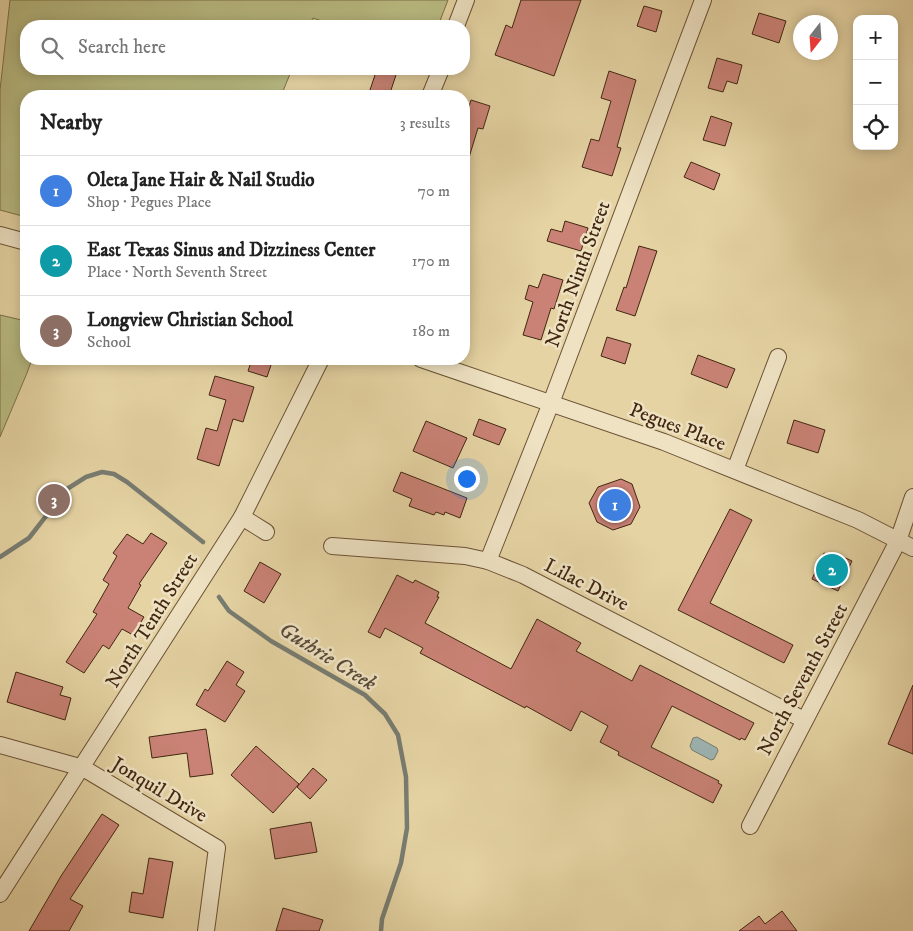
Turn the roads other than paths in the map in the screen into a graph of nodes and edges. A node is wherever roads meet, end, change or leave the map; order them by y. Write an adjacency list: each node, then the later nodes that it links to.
1 (466, 0): 3 (street)
2 (703, 0): 11 (street, North Ninth Street)
3 (458, 20)
4 (438, 75): 5 (street)
5 (432, 90)
6 (0, 235): 7 (street)
7 (20, 240)
8 (778, 357): 12 (street)
9 (318, 365): 14 (street, North Tenth Street)
10 (440, 365): 11 (street, Pegues Place)
11 (551, 403): 12 (street, Pegues Place); 18 (street, North Ninth Street)
12 (734, 470): 16 (street, Pegues Place)
13 (913, 497): 16 (street, North Seventh Street)
14 (242, 518): 15 (street); 21 (street, North Tenth Street)
15 (266, 532)
16 (906, 544): 19 (street, North Seventh Street)
17 (332, 546): 18 (street, Lilac Drive)
18 (488, 561): 19 (street, Lilac Drive)
19 (804, 720): 22 (street, North Seventh Street)
20 (0, 746): 21 (street, Jonquil Drive)
21 (83, 768): 23 (street, North Tenth Street); 24 (street, Jonquil Drive)
22 (750, 826)
23 (0, 894)
24 (206, 931)

